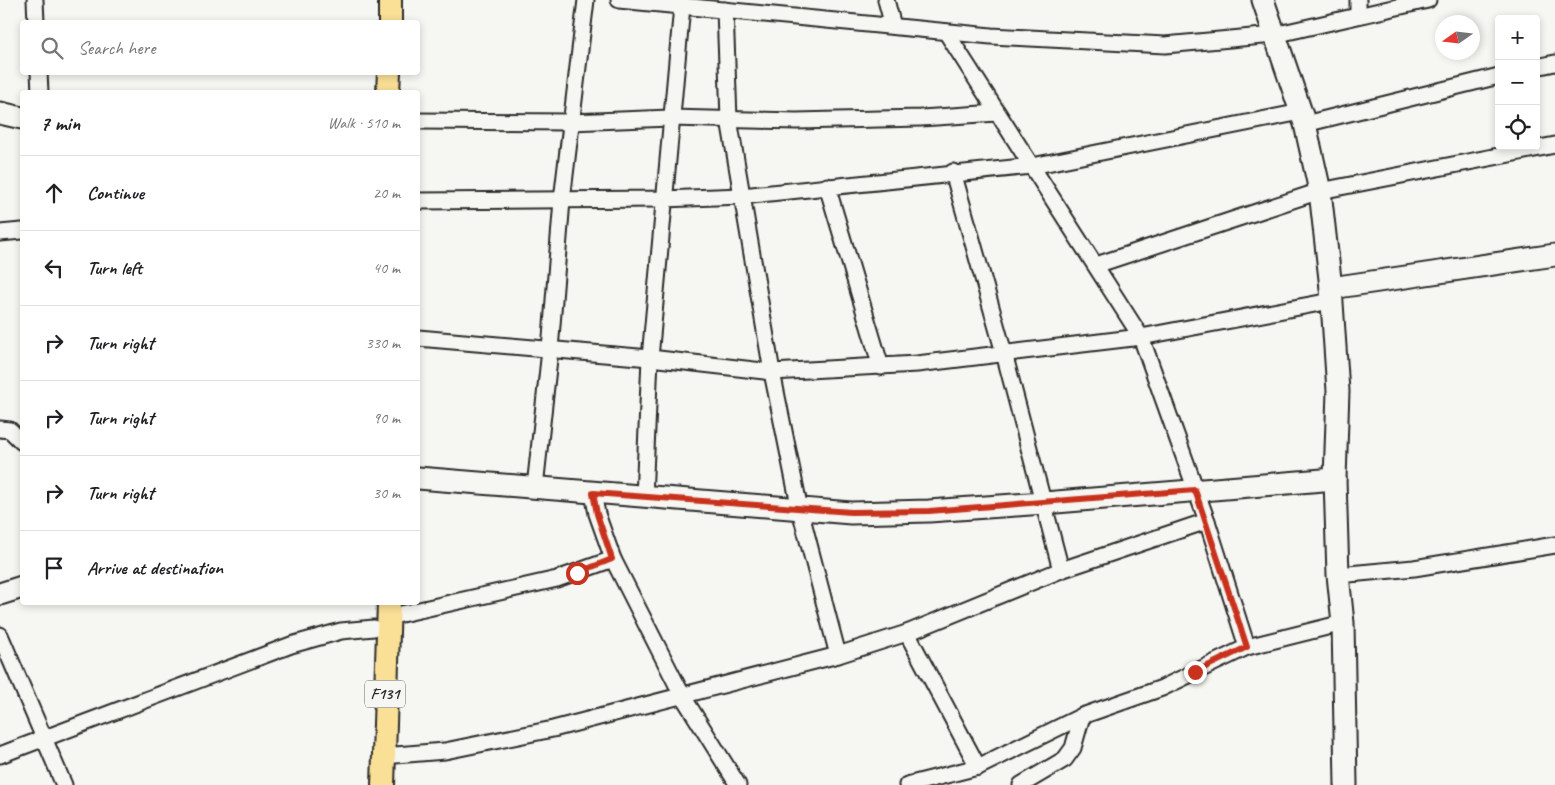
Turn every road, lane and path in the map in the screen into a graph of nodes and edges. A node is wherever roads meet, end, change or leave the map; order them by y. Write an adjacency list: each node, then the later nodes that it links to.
1 (35, 0): 13 (street)
2 (390, 0): 14 (main road)
3 (402, 0): 15 (main road)
4 (586, 0): 35 (street)
5 (619, 0): 10 (street)
6 (886, 0): 16 (street)
7 (1262, 0): 18 (street)
8 (1358, 0): 12 (street)
9 (1428, 0): 12 (street)
10 (682, 3): 11 (street); 31 (street)
11 (725, 10): 16 (street); 33 (street)
12 (1358, 16): 18 (street)
13 (36, 20)
14 (390, 20)
15 (402, 20)
16 (893, 26): 17 (street)
17 (946, 32): 18 (street); 29 (street)
18 (1274, 35): 32 (street)
19 (1555, 63): 20 (street)
20 (1540, 66)
21 (39, 75): 25 (street)
22 (389, 75): 26 (main road)
23 (401, 75): 27 (main road)
24 (1495, 77): 32 (street)
25 (40, 90)
26 (388, 90)
27 (401, 90)
28 (0, 113): 30 (street)
29 (997, 113): 33 (street); 37 (street)
30 (20, 118)
31 (670, 118): 33 (street); 35 (street); 42 (street)
32 (1303, 118): 37 (street); 40 (street)
33 (729, 120): 41 (street)
34 (420, 121): 35 (street)
35 (571, 122): 43 (street)
36 (1555, 145): 40 (street)
37 (1032, 166): 38 (street); 48 (street)
38 (953, 172): 39 (street); 53 (street)
39 (827, 186): 41 (street); 55 (street)
40 (1320, 191): 48 (street); 49 (street)
41 (742, 196): 42 (street); 56 (street)
42 (663, 199): 43 (street); 54 (street)
43 (562, 200): 44 (street); 52 (street)
44 (420, 201)
45 (20, 231): 46 (street)
46 (0, 233)
47 (1555, 256): 49 (street)
48 (1096, 264): 50 (street)
49 (1331, 295): 50 (street); 60 (street)
50 (1141, 337): 53 (street); 62 (street)
51 (420, 338): 52 (street)
52 (550, 350): 54 (street); 61 (street)
53 (1004, 353): 55 (street); 65 (street)
54 (650, 358): 56 (street); 64 (street)
55 (881, 367): 56 (street)
56 (772, 372): 66 (street)
57 (0, 429): 58 (street)
58 (20, 440)
59 (420, 478): 61 (street)
60 (1336, 479): 62 (street); 71 (street)
61 (535, 486): 63 (street)
62 (1195, 490): 65 (street); 67 (street)
63 (593, 493): 64 (street); 69 (street)
64 (644, 498): 66 (street)
65 (1044, 503): 66 (street); 70 (street)
66 (800, 510): 81 (street)
67 (1207, 521): 70 (street); 80 (street)
68 (1555, 545): 71 (street)
69 (612, 559): 75 (street); 82 (street)
70 (1062, 570): 78 (street)
71 (1338, 575): 77 (street)
72 (20, 588): 73 (street)
73 (0, 594)
74 (418, 605): 76 (street)
75 (420, 605)
76 (381, 612): 84 (street); 86 (main road, F131); 89 (main road, F131)
77 (1343, 623): 80 (street); 94 (street)
78 (907, 633): 81 (street); 87 (street)
79 (0, 635): 84 (street)
80 (1247, 647): 83 (street)
81 (838, 656): 82 (street)
82 (682, 695): 86 (street); 91 (street)
83 (1082, 716): 87 (street); 93 (street)
84 (44, 739): 85 (street); 88 (street)
85 (0, 756)
86 (383, 756): 90 (main road, F131)
87 (978, 766): 92 (street)
88 (64, 785)
89 (369, 785)
90 (383, 785)
91 (738, 785)
92 (907, 785)
93 (1021, 785)
94 (1346, 785)

